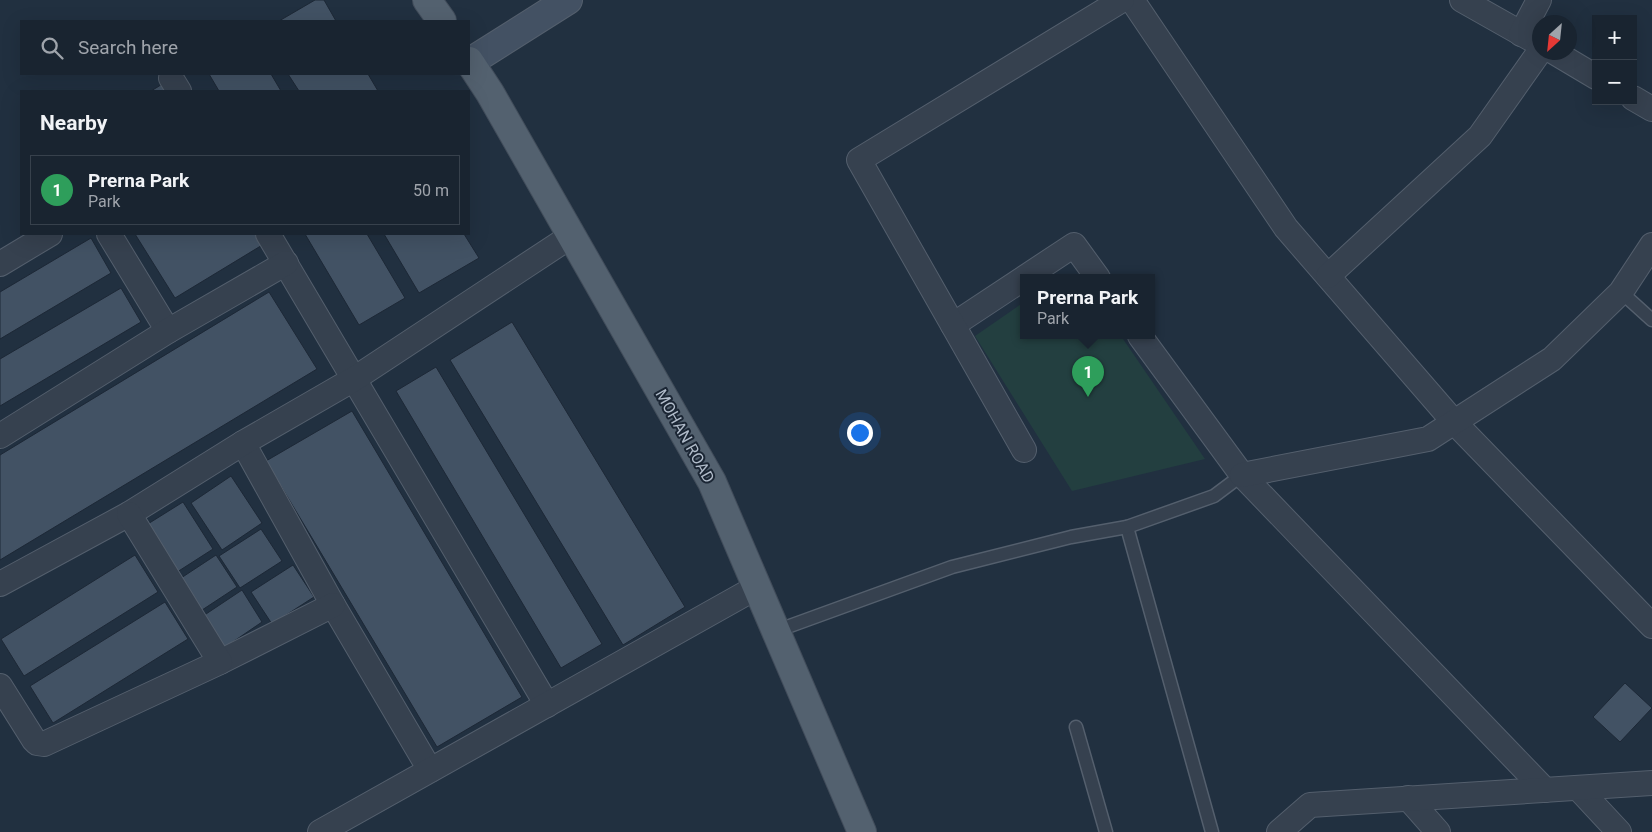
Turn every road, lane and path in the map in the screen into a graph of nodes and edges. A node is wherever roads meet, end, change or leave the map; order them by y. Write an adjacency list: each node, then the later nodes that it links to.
1 (427, 0): 7 (main road)
2 (568, 0): 11 (street)
3 (1122, 0): 29 (street)
4 (1132, 0): 25 (street)
5 (1462, 0): 8 (street)
6 (1539, 0): 8 (street)
7 (441, 20)
8 (1530, 39)
9 (1534, 60): 25 (street)
10 (1568, 60): 13 (street)
11 (470, 61)
12 (470, 63): 19 (main road, MOHAN ROAD)
13 (1592, 74)
14 (1637, 100): 15 (street)
15 (1652, 109)
16 (48, 235): 22 (street)
17 (110, 235): 30 (street)
18 (269, 235): 21 (street)
19 (572, 236): 32 (street); 41 (main road, MOHAN ROAD)
20 (1652, 246): 27 (street)
21 (286, 263): 30 (street); 32 (street)
22 (0, 264)
23 (1030, 274): 24 (street)
24 (1095, 274)
25 (1328, 276): 33 (street)
26 (1020, 281): 29 (street)
27 (1621, 292): 28 (lane); 33 (street)
28 (1652, 320)
29 (953, 325): 36 (street)
30 (168, 331): 34 (street)
31 (1142, 339): 37 (street)
32 (354, 379): 35 (street); 47 (street)
33 (1454, 422): 37 (street); 43 (street)
34 (0, 436)
35 (243, 443): 38 (street); 42 (street)
36 (1024, 450)
37 (1242, 475): 39 (lane); 52 (street)
38 (128, 514): 40 (street); 45 (street)
39 (1127, 527): 44 (lane); 57 (lane)
40 (0, 584)
41 (757, 587): 44 (main road, MOHAN ROAD); 47 (street)
42 (334, 605): 45 (street); 49 (street)
43 (1652, 626)
44 (776, 631): 55 (main road, MOHAN ROAD)
45 (220, 662): 46 (street)
46 (0, 686)
47 (547, 705): 49 (street)
48 (1076, 727): 56 (lane)
49 (430, 770): 54 (street)
50 (1652, 783): 51 (street)
51 (1578, 788): 52 (street); 60 (street)
52 (1545, 790): 53 (street)
53 (1408, 798): 58 (street); 59 (street)
54 (320, 832)
55 (862, 832)
56 (1106, 832)
57 (1212, 832)
58 (1278, 832)
59 (1438, 832)
60 (1619, 832)

